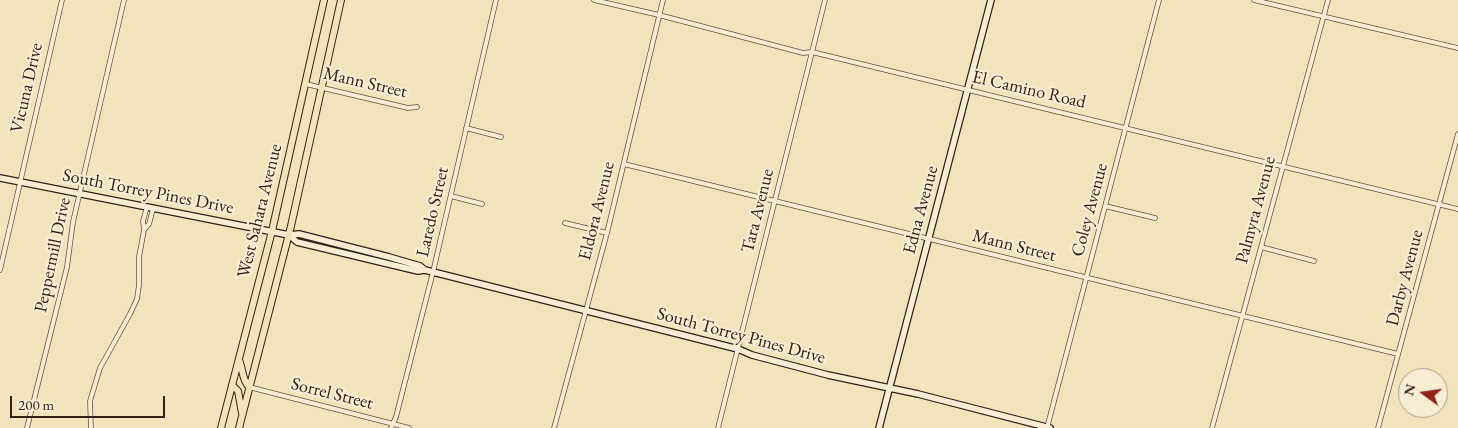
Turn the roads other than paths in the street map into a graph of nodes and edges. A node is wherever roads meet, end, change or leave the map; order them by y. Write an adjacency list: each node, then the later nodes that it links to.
1 (62, 0): 28 (street, Vicuna Drive)
2 (124, 0): 29 (street, Peppermill Drive)
3 (324, 0): 17 (main road, West Sahara Avenue)
4 (341, 0): 18 (main road, West Sahara Avenue)
5 (496, 0): 22 (street, Laredo Street)
6 (594, 0): 13 (street, El Camino Road)
7 (663, 0): 13 (street, Eldora Avenue)
8 (825, 0): 16 (street, Tara Avenue)
9 (991, 0): 19 (street, Edna Avenue)
10 (1159, 0): 21 (street, Coley Avenue)
11 (1254, 0): 14 (street)
12 (1328, 0): 14 (street, Palmyra Avenue)
13 (659, 15): 16 (street, El Camino Road); 25 (street, Eldora Avenue)
14 (1324, 16): 15 (street); 26 (street, Palmyra Avenue)
15 (1458, 48)
16 (812, 52): 19 (street, El Camino Road); 31 (street, Tara Avenue)
17 (306, 84): 18 (street, Mann Street); 39 (main road, West Sahara Avenue)
18 (322, 88): 20 (street, Mann Street); 41 (main road, West Sahara Avenue)
19 (968, 90): 21 (street, El Camino Road); 42 (street, Edna Avenue)
20 (417, 108)
21 (1126, 127): 26 (street, El Camino Road); 34 (street, Coley Avenue)
22 (466, 128): 24 (street); 30 (street, Laredo Street)
23 (1458, 134): 33 (street, Darby Avenue)
24 (501, 137)
25 (624, 164): 31 (street, Mann Street); 40 (street, Eldora Avenue)
26 (1282, 166): 33 (street, El Camino Road); 43 (street, Palmyra Avenue)
27 (0, 178): 28 (street, South Torrey Pines Drive)
28 (19, 182): 29 (street, South Torrey Pines Drive); 47 (street, Vicuna Drive)
29 (80, 193): 35 (street, South Torrey Pines Drive); 61 (street, Peppermill Drive)
30 (450, 196): 32 (street); 49 (street, Laredo Street)
31 (775, 201): 42 (street, Mann Street); 53 (street, Tara Avenue)
32 (482, 204)
33 (1439, 204): 36 (street, El Camino Road); 54 (street, Darby Avenue)
34 (1105, 206): 37 (street); 50 (street, Coley Avenue)
35 (150, 208): 39 (street, South Torrey Pines Drive); 62 (street)
36 (1458, 209)
37 (1155, 218)
38 (565, 223): 40 (street)
39 (272, 231): 41 (street, South Torrey Pines Drive); 55 (main road, West Sahara Avenue)
40 (607, 234): 51 (street, Eldora Avenue)
41 (289, 235): 44 (street, South Torrey Pines Drive); 46 (street, South Torrey Pines Drive); 57 (main road, West Sahara Avenue)
42 (929, 239): 50 (street, Mann Street); 58 (street, Edna Avenue)
43 (1261, 247): 45 (street); 52 (street, Palmyra Avenue)
44 (379, 254): 46 (street); 48 (street, South Torrey Pines Drive)
45 (1314, 261)
46 (377, 262): 48 (street, South Torrey Pines Drive)
47 (0, 270)
48 (425, 270): 49 (street, South Torrey Pines Drive)
49 (433, 272): 51 (street, South Torrey Pines Drive); 60 (street, Laredo Street)
50 (1086, 278): 52 (street, Mann Street); 69 (street, Coley Avenue)
51 (586, 310): 53 (street, South Torrey Pines Drive); 66 (street, Eldora Avenue)
52 (1243, 316): 54 (street, Mann Street); 70 (street, Palmyra Avenue)
53 (738, 349): 58 (street, South Torrey Pines Drive); 67 (street, Tara Avenue)
54 (1398, 354): 71 (street, Darby Avenue)
55 (239, 360): 56 (main road, West Sahara Avenue); 57 (main road)
56 (232, 386): 59 (main road); 63 (main road, West Sahara Avenue)
57 (250, 387): 59 (main road, West Sahara Avenue); 60 (street, Sorrel Street)
58 (890, 388): 68 (street, Edna Avenue); 69 (street, South Torrey Pines Drive)
59 (242, 414): 64 (main road, West Sahara Avenue)
60 (392, 426): 65 (street, Sorrel Street)
61 (27, 428)
62 (91, 428)
63 (222, 428)
64 (238, 428)
65 (409, 428)
66 (554, 428)
67 (718, 428)
68 (879, 428)
69 (1048, 428)
70 (1212, 428)
71 (1378, 428)

